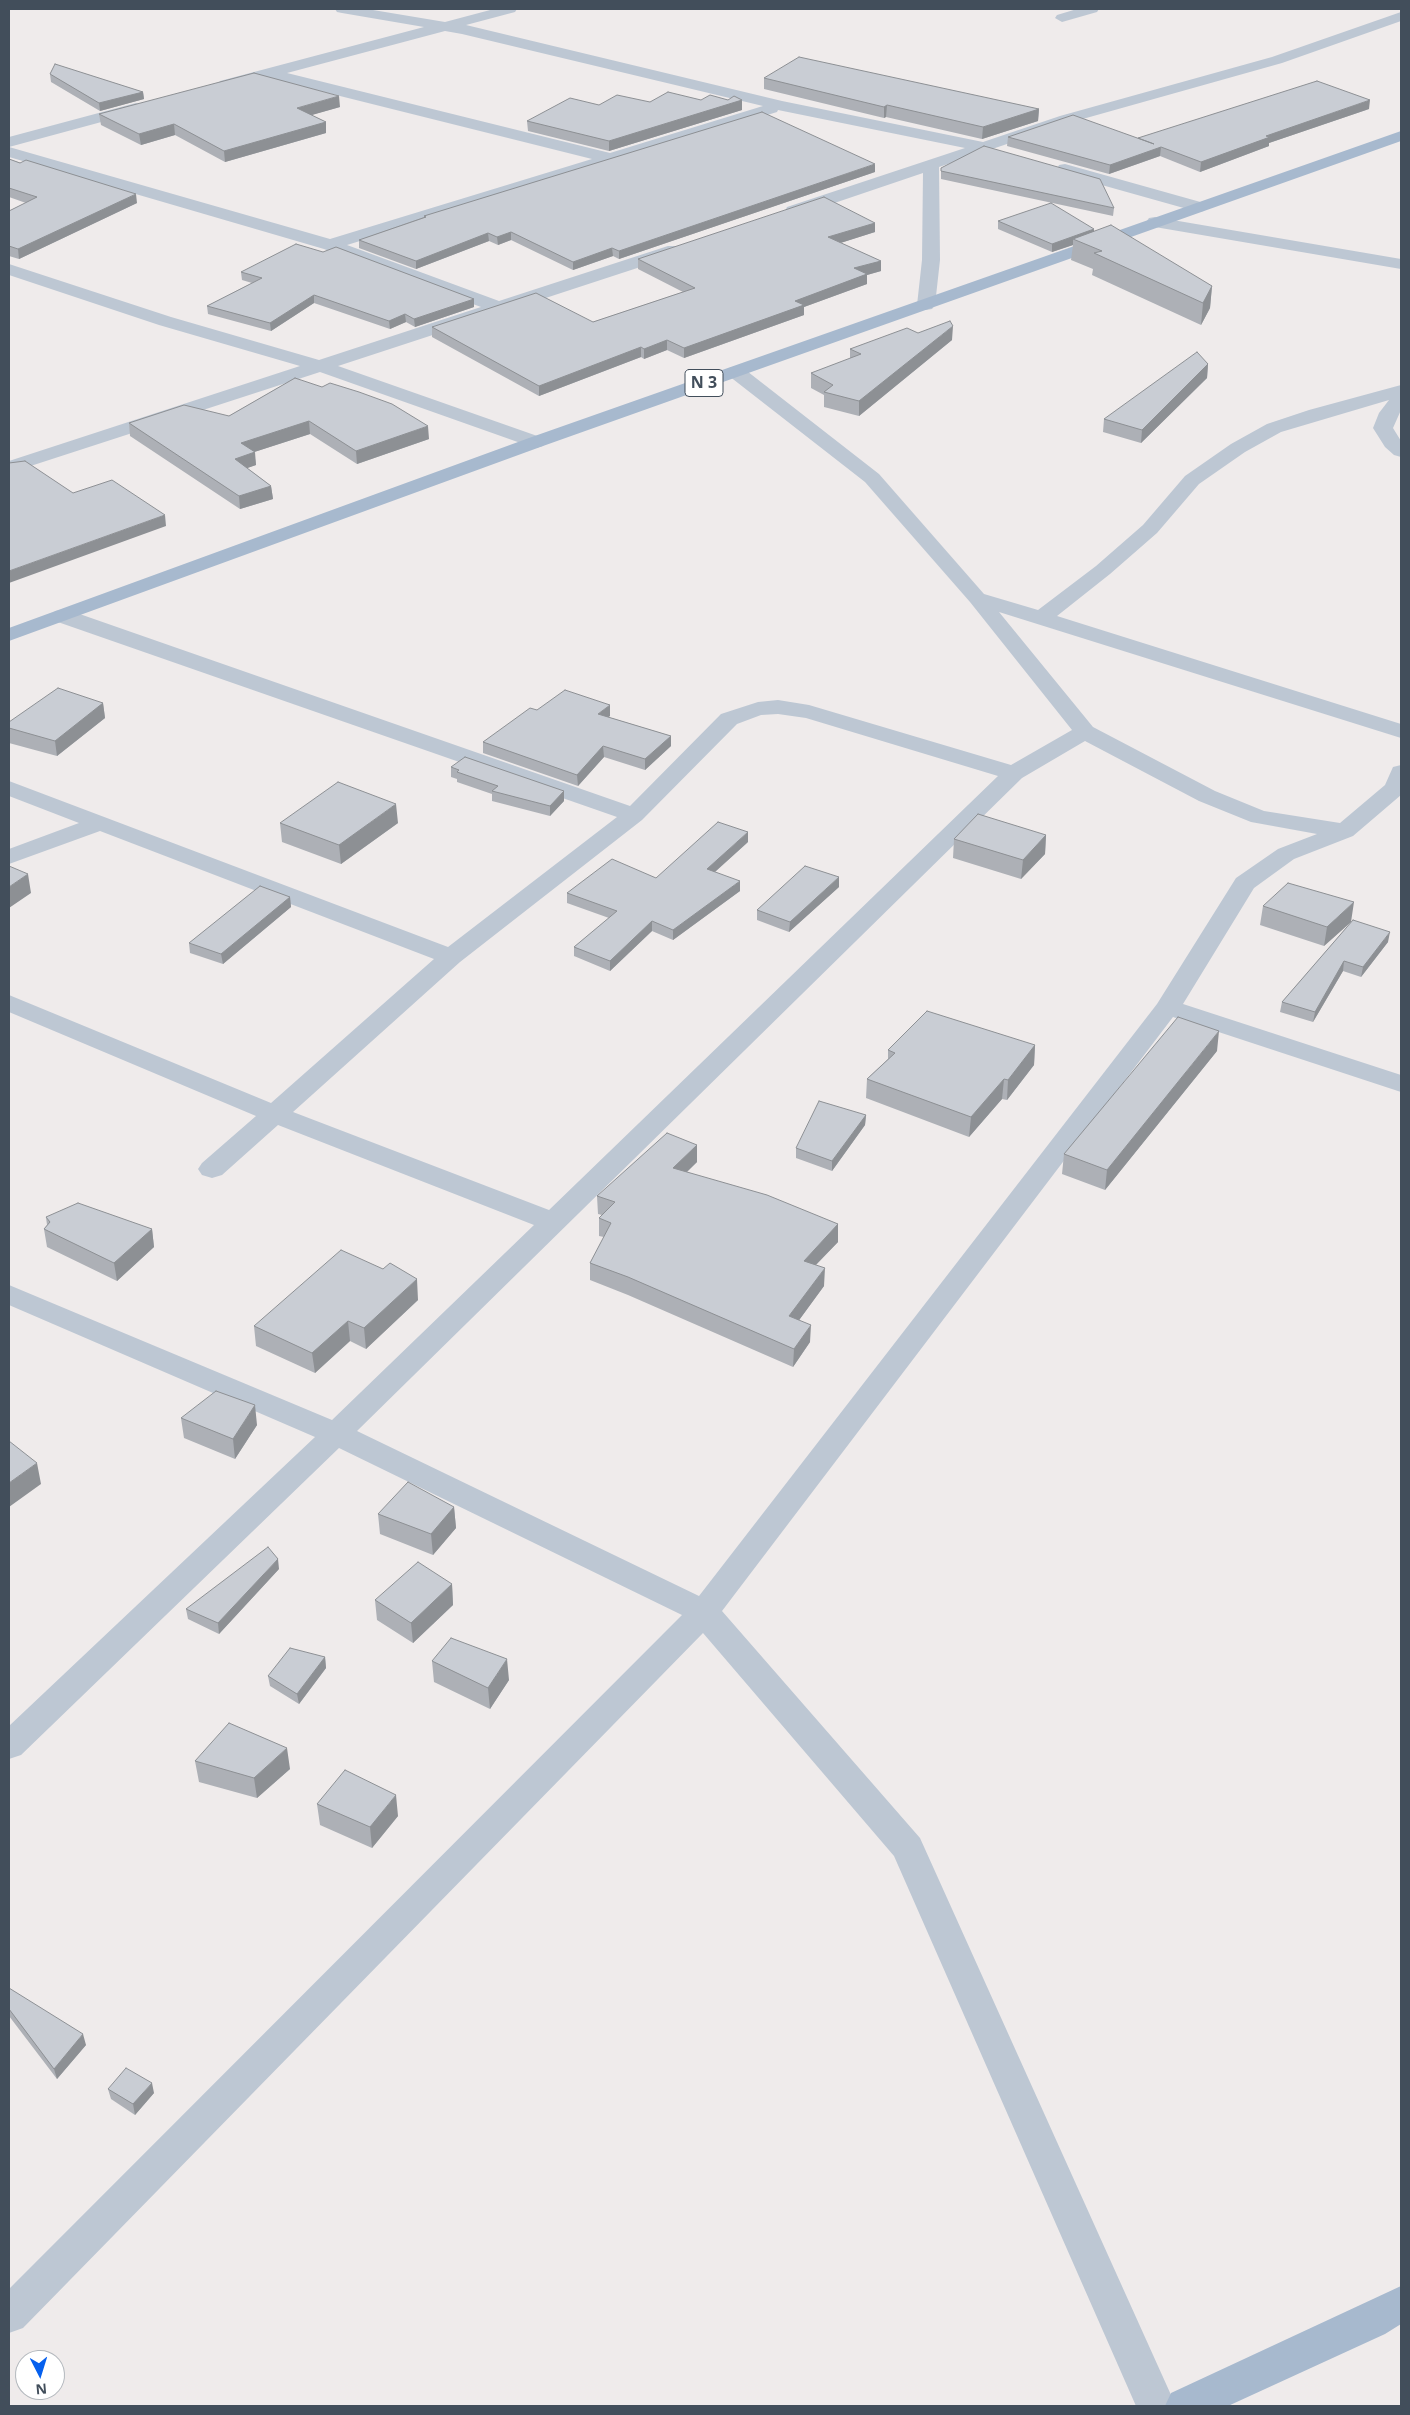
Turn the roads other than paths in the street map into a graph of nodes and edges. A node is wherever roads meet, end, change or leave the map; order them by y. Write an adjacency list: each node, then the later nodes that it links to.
1 (342, 9): 6 (street)
2 (510, 9): 6 (street)
3 (1092, 9): 5 (street)
4 (1401, 16): 13 (street)
5 (1062, 18)
6 (446, 26): 7 (street); 10 (street)
7 (268, 73): 8 (street); 16 (street)
8 (210, 88)
9 (153, 103): 12 (street)
10 (782, 106): 13 (street); 16 (street)
11 (1401, 136): 19 (main road, N 3)
12 (9, 142)
13 (986, 147): 15 (street); 17 (street)
14 (9, 152): 22 (street)
15 (1014, 155)
16 (608, 158): 22 (street)
17 (931, 165): 20 (street); 26 (street)
18 (1051, 165): 19 (street)
19 (1198, 207): 21 (main road, N 3)
20 (781, 215)
21 (1155, 222): 24 (street); 26 (main road, N 3)
22 (330, 245): 27 (street)
23 (687, 246): 27 (street)
24 (1401, 264)
25 (9, 269): 28 (street)
26 (926, 305): 29 (main road, N 3)
27 (500, 308): 28 (street)
28 (321, 366): 32 (street); 34 (street)
29 (736, 372): 32 (main road, N 3); 35 (street)
30 (1401, 392): 37 (street)
31 (1401, 398): 33 (street)
32 (536, 442): 36 (main road, N 3)
33 (1401, 451)
34 (9, 467)
35 (977, 598): 37 (street); 40 (street)
36 (63, 616): 38 (main road, N 3); 44 (street)
37 (1041, 618): 39 (street)
38 (9, 635)
39 (1401, 731)
40 (1085, 732): 42 (street); 46 (street)
41 (1401, 772): 46 (street)
42 (1014, 773): 44 (street); 54 (street)
43 (9, 788): 45 (street)
44 (634, 815): 48 (street)
45 (100, 823): 47 (street); 48 (street)
46 (1345, 831): 50 (street)
47 (9, 857)
48 (451, 957): 52 (street)
49 (9, 1003): 52 (street)
50 (1168, 1007): 51 (street); 57 (street)
51 (1401, 1084)
52 (274, 1114): 53 (street); 54 (street)
53 (212, 1169)
54 (553, 1222): 56 (street)
55 (9, 1294): 56 (street)
56 (336, 1434): 57 (street); 58 (street)
57 (704, 1612): 60 (street); 61 (street)
58 (9, 1746)
59 (1401, 2304): 62 (main road)
60 (9, 2316)
61 (1156, 2406)
62 (1185, 2406)

